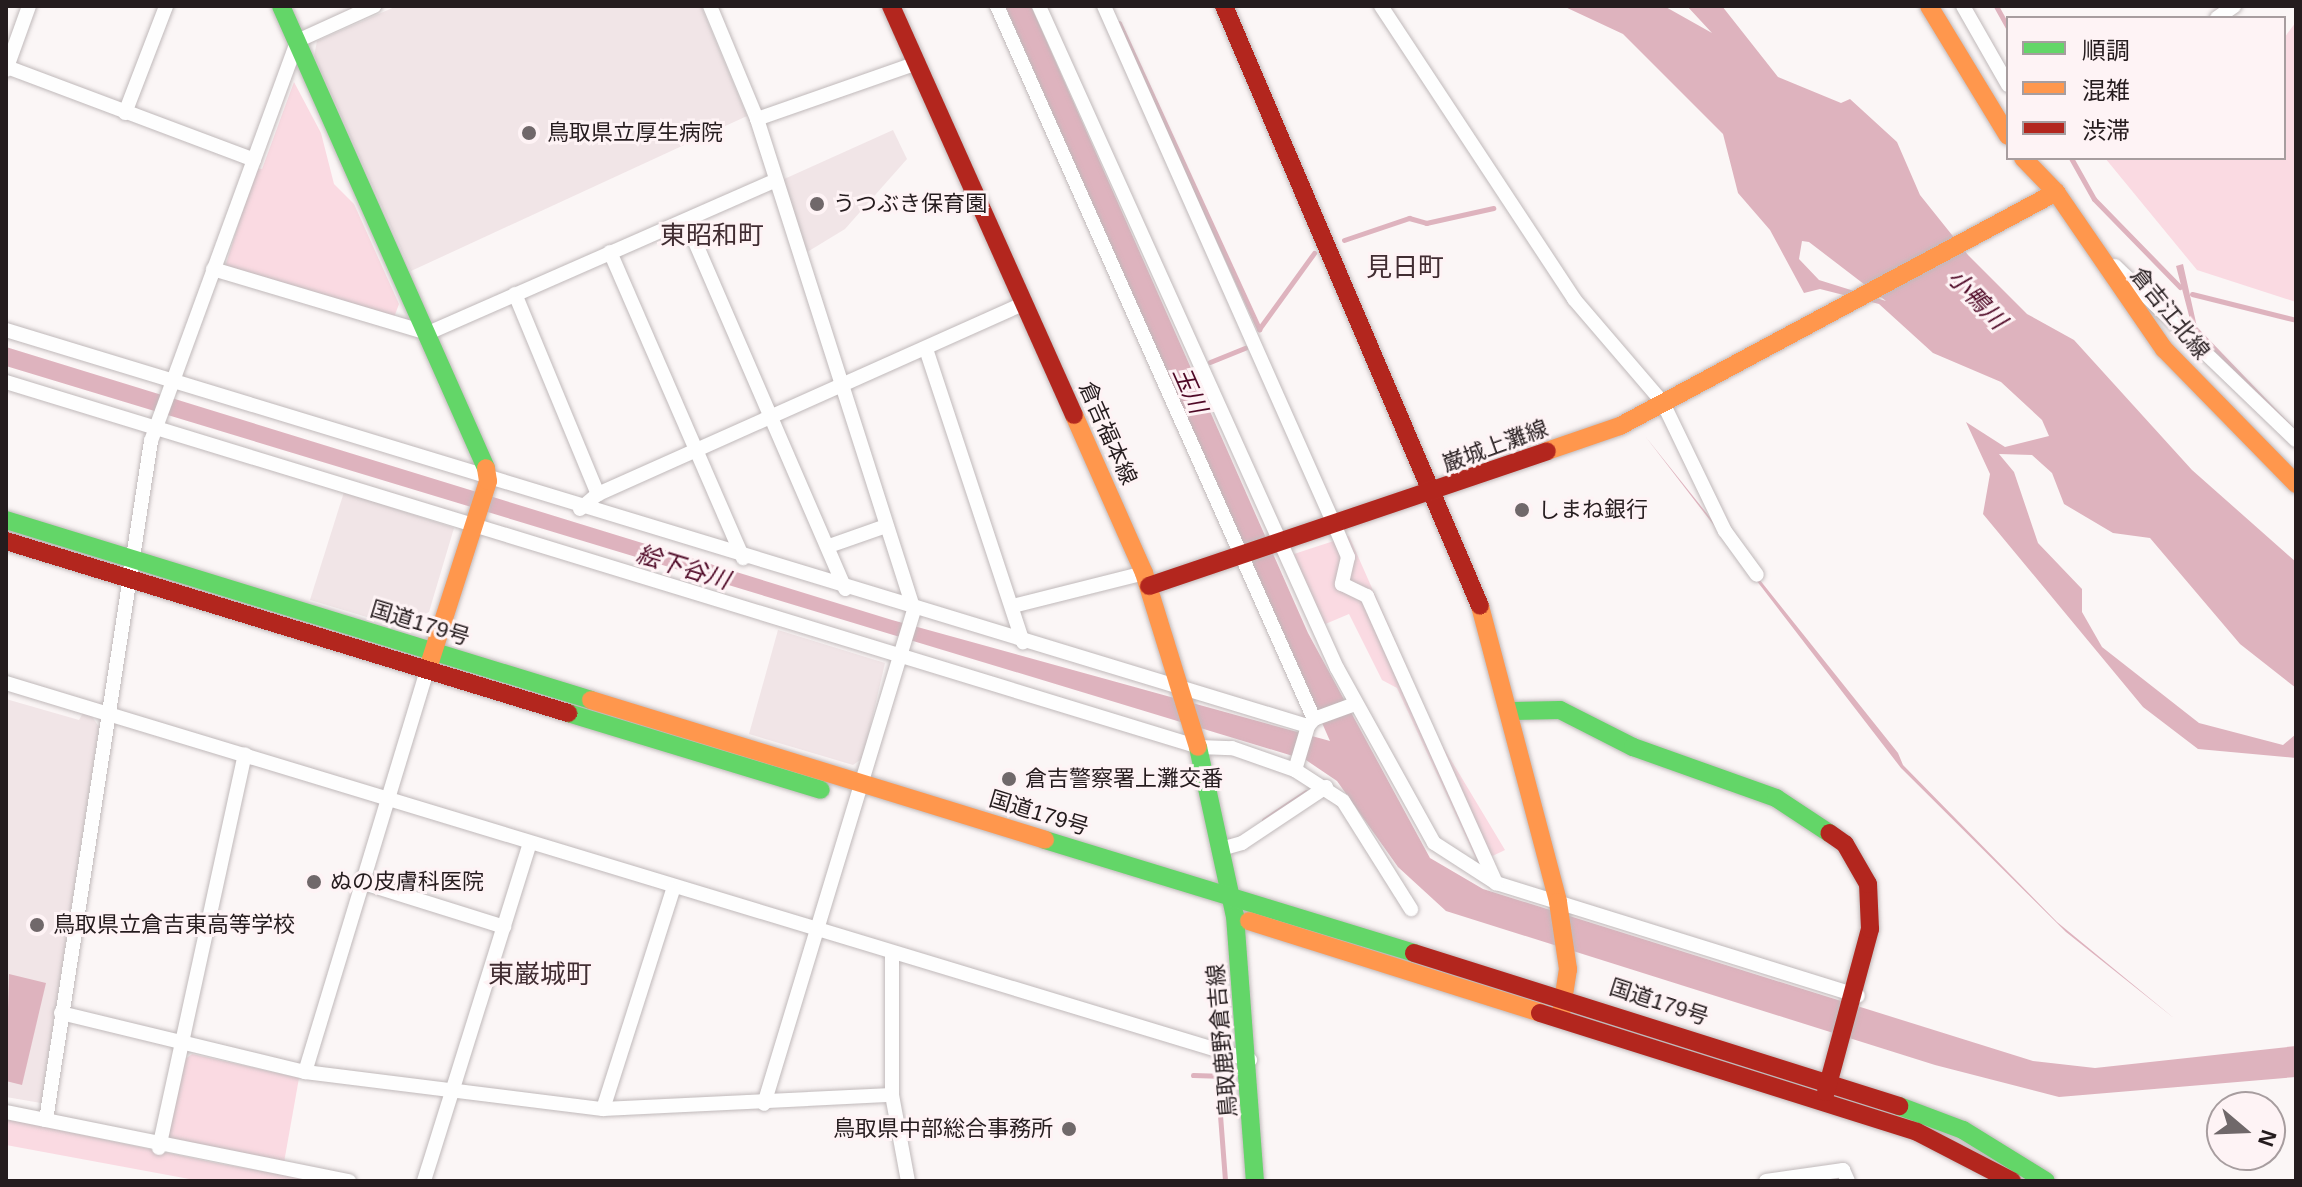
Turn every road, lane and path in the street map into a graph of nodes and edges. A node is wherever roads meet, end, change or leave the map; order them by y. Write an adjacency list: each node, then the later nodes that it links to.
1 (29, 6): 16 (street)
2 (166, 6): 18 (street)
3 (281, 6): 14 (main road)
4 (374, 6): 14 (street)
5 (710, 6): 19 (street)
6 (891, 6): 15 (main road, 倉吉福本線)
7 (997, 6): 55 (street)
8 (1039, 6): 53 (street)
9 (1104, 6): 50 (street)
10 (1224, 6): 46 (main road)
11 (1381, 6): 38 (street)
12 (1929, 6): 20 (main road)
13 (1963, 6): 17 (street)
14 (297, 41): 21 (street); 33 (main road)
15 (917, 63): 19 (street); 31 (main road, 倉吉福本線)
16 (7, 68): 18 (street)
17 (2006, 81)
18 (125, 113): 21 (street)
19 (757, 119): 24 (street)
20 (2006, 133)
21 (254, 160): 29 (street)
22 (2025, 160): 25 (main road, 倉吉江北線)
23 (2042, 160): 25 (street)
24 (776, 180): 26 (street); 36 (street)
25 (2056, 192): 28 (main road, 倉吉江北線); 38 (main road, 巌城上灘線)
26 (686, 221): 27 (street); 39 (street)
27 (610, 252): 30 (street); 42 (street)
28 (2100, 263): 41 (street); 43 (main road, 倉吉江北線)
29 (213, 269): 33 (street); 37 (street)
30 (515, 294): 33 (street); 45 (street)
31 (1025, 303): 34 (street); 60 (main road, 倉吉福本線)
32 (6, 330): 37 (street)
33 (428, 333): 44 (main road)
34 (926, 349): 36 (street); 62 (street)
35 (6, 382): 40 (street)
36 (841, 385): 39 (street); 51 (street)
37 (168, 387): 40 (street); 44 (street)
38 (1669, 401): 46 (main road, 巌城上灘線); 58 (street)
39 (774, 416): 42 (street); 54 (street)
40 (157, 423): 49 (street); 57 (street)
41 (2293, 432)
42 (697, 452): 45 (street); 56 (street)
43 (2296, 484)
44 (486, 487): 47 (street); 49 (main road)
45 (598, 494): 47 (street)
46 (1433, 494): 50 (main road); 71 (main road, 巌城上灘線)
47 (580, 509): 56 (street)
48 (6, 520): 57 (main road, 国道179号)
49 (476, 521): 65 (main road); 66 (street)
50 (1334, 524): 53 (main road); 83 (street)
51 (886, 526): 54 (street); 63 (street)
52 (6, 541): 59 (main road, 国道179号)
53 (1279, 545): 55 (main road); 70 (street)
54 (829, 546): 61 (street)
55 (1245, 557): 60 (main road); 73 (street)
56 (743, 558): 61 (street)
57 (131, 559): 59 (street); 65 (main road, 国道179号)
58 (1757, 575)
59 (128, 580): 67 (main road, 国道179号); 72 (street)
60 (1146, 580): 62 (street); 69 (main road, 倉吉福本線)
61 (845, 589): 63 (street)
62 (1013, 606): 64 (street)
63 (912, 615): 64 (street); 66 (street)
64 (1023, 642): 69 (street)
65 (432, 652): 67 (main road); 78 (main road, 国道179号)
66 (902, 652): 74 (street); 78 (street)
67 (427, 671): 78 (main road, 国道179号); 79 (street)
68 (6, 683): 72 (street)
69 (1187, 698): 73 (street); 74 (main road, 倉吉福本線)
70 (1355, 704): 73 (street); 83 (street)
71 (1513, 711): 86 (main road, 巌城上灘線); 93 (main road)
72 (108, 712): 75 (street); 94 (street)
73 (1311, 723): 76 (street)
74 (1199, 743): 76 (street); 81 (main road, 倉吉福本線)
75 (245, 754): 79 (street); 96 (street)
76 (1295, 770): 77 (street)
77 (1326, 787): 81 (street); 87 (street)
78 (856, 792): 85 (main road, 国道179号); 88 (main road, 国道179号); 90 (street)
79 (389, 800): 80 (street); 82 (street)
80 (530, 843): 84 (street); 89 (street)
81 (1221, 849): 85 (main road, 倉吉福本線)
82 (364, 883): 89 (street); 98 (street)
83 (1496, 883): 86 (street)
84 (673, 889): 90 (street); 104 (street)
85 (1231, 897): 88 (main road, 鳥取鹿野倉吉線); 92 (main road, 国道179号)
86 (1559, 905): 92 (main road, 巌城上灘線); 93 (street)
87 (1411, 909)
88 (1235, 916): 95 (main road, 国道179号); 97 (main road, 鳥取鹿野倉吉線)
89 (504, 927): 100 (street)
90 (815, 930): 91 (street); 103 (street)
91 (892, 953): 97 (street); 101 (street)
92 (1566, 998): 95 (main road, 巌城上灘線); 99 (main road, 国道179号)
93 (1857, 998): 99 (main road)
94 (61, 1013): 96 (street); 106 (street)
95 (1560, 1018): 102 (main road, 国道179号)
96 (180, 1047): 98 (street); 107 (street)
97 (1250, 1060): 113 (main road, 鳥取鹿野倉吉線)
98 (305, 1072): 100 (street)
99 (1830, 1081): 102 (main road); 108 (main road, 国道179号)
100 (454, 1092): 104 (street); 111 (street)
101 (892, 1095): 103 (street); 112 (street)
102 (1823, 1103): 109 (main road, 国道179号)
103 (764, 1104): 104 (street)
104 (603, 1109)
105 (6, 1112): 106 (street)
106 (46, 1120): 107 (street)
107 (159, 1148): 110 (street)
108 (2043, 1178)
109 (2011, 1180)
110 (349, 1181)
111 (424, 1181)
112 (908, 1181)
113 (1255, 1181)
114 (1766, 1181): 115 (street)
115 (1848, 1181)

